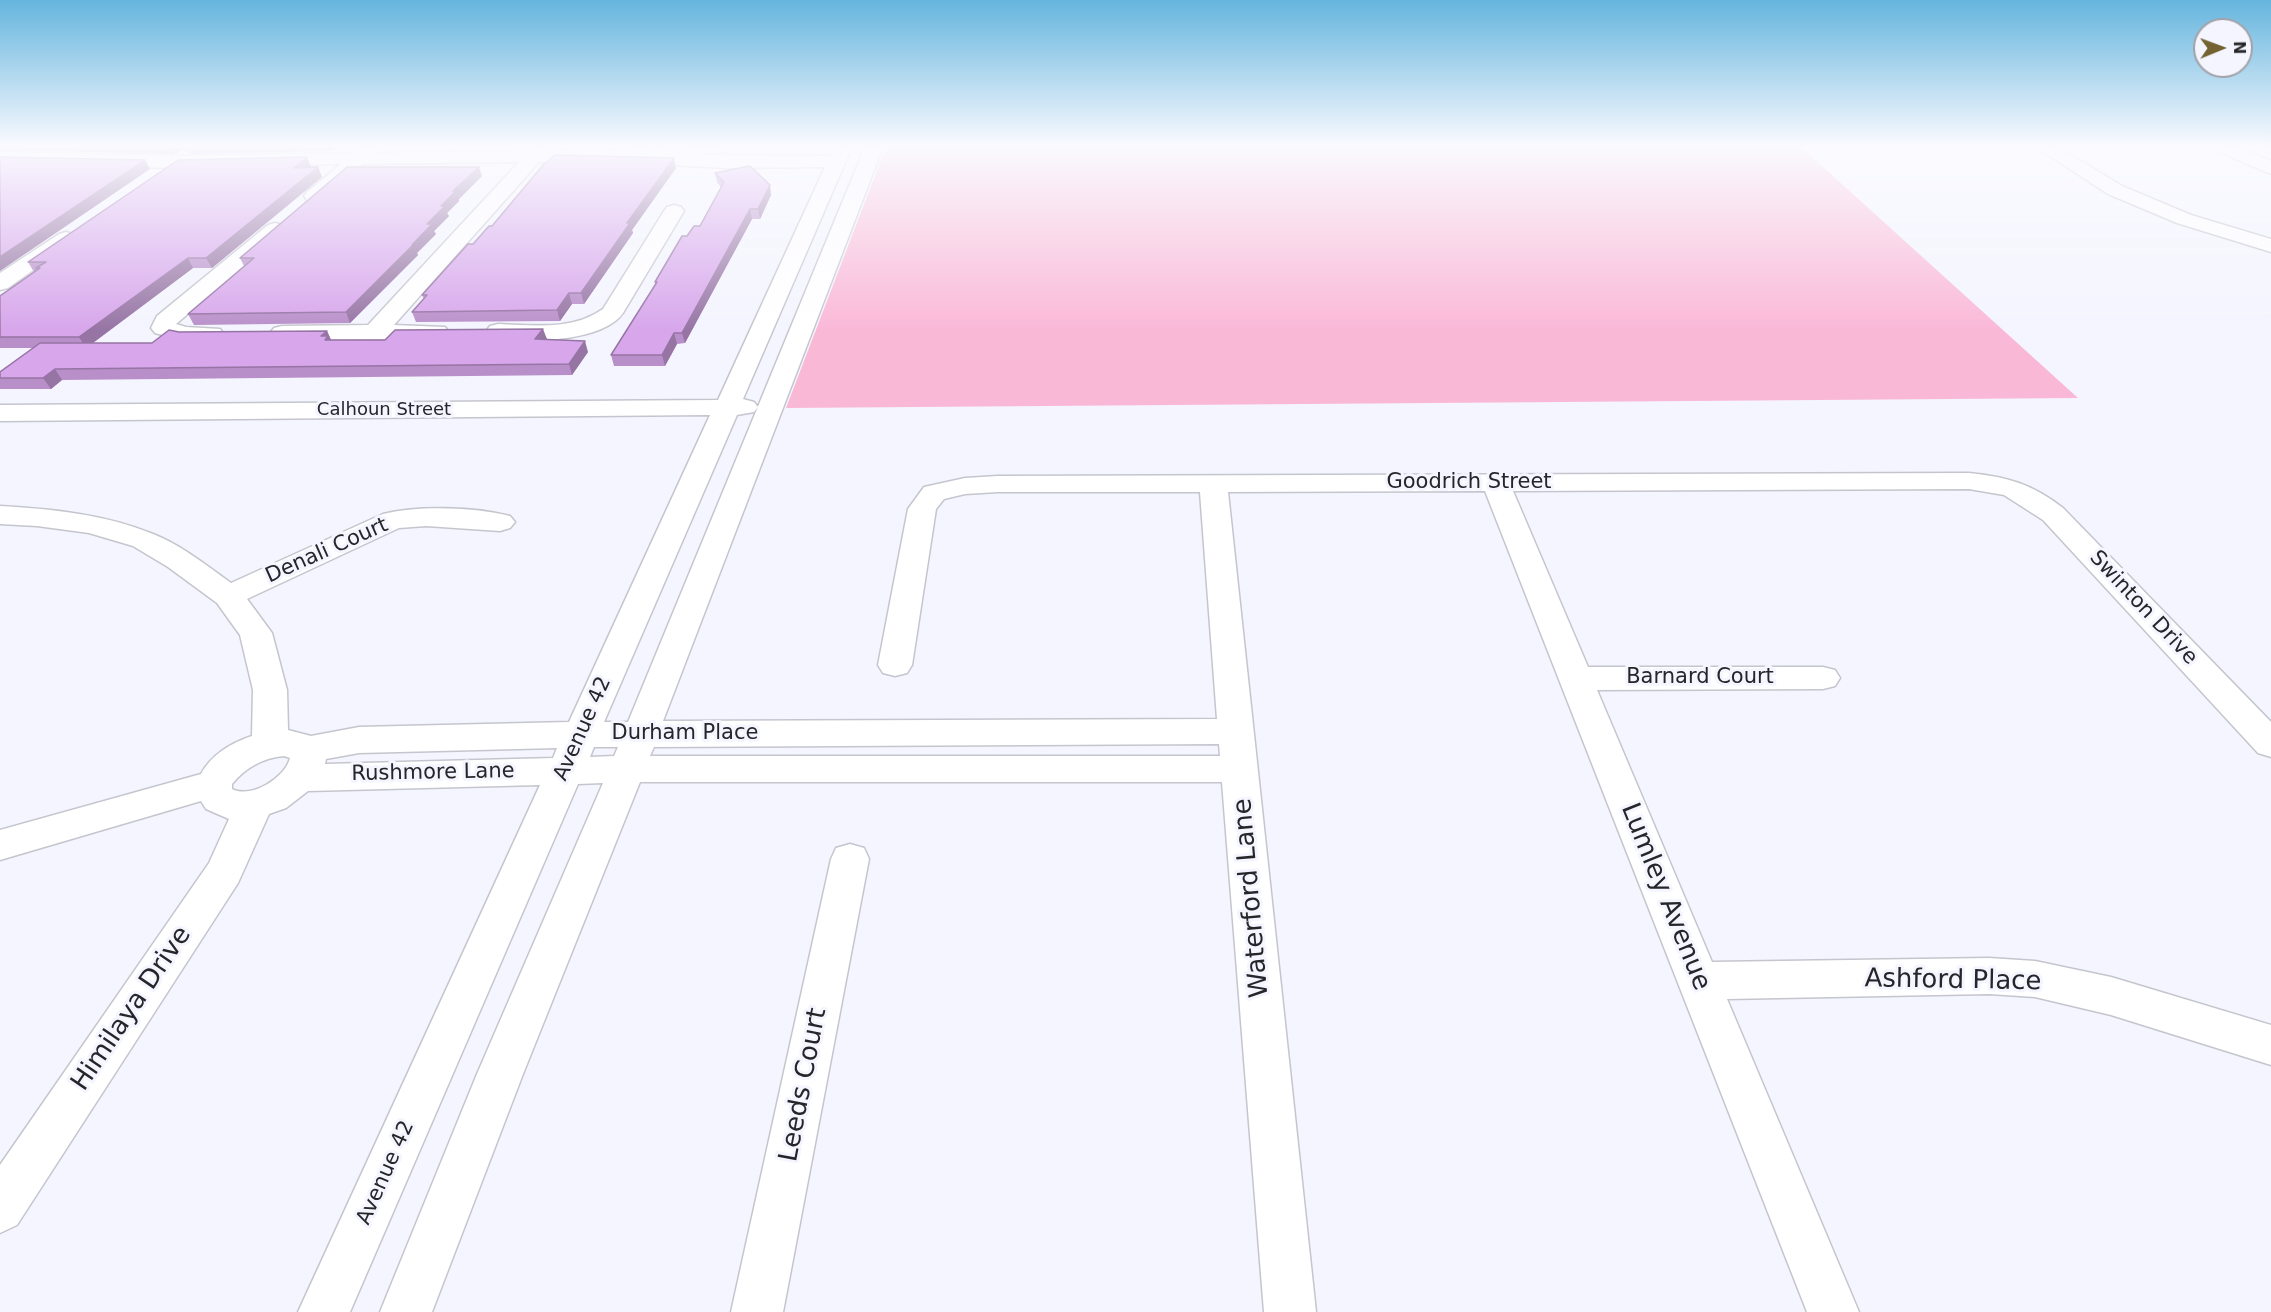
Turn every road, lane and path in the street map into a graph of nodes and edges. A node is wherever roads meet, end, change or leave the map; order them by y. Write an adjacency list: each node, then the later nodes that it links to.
1 (299, 208): 15 (street)
2 (487, 208): 14 (street)
3 (820, 208): 17 (street, Avenue 42)
4 (844, 208): 8 (street)
5 (849, 208): 8 (street)
6 (2156, 208): 10 (street)
7 (674, 211): 13 (street)
8 (846, 215): 18 (street)
9 (86, 224): 11 (street)
10 (2271, 246)
11 (0, 283)
12 (457, 331): 14 (street)
13 (481, 331)
14 (375, 332): 16 (street)
15 (232, 333)
16 (256, 333)
17 (727, 407): 18 (street, Calhoun Street); 19 (street, Calhoun Street); 31 (street, Avenue 42)
18 (769, 407): 30 (street)
19 (0, 413)
20 (1213, 483): 21 (street, Goodrich Street); 26 (street, Goodrich Street); 35 (street, Waterford Lane)
21 (1496, 483): 22 (street, Goodrich Street); 28 (street, Lumley Avenue)
22 (2005, 484): 34 (street, Swinton Drive)
23 (0, 515): 25 (street)
24 (500, 522): 25 (street, Denali Court)
25 (228, 596): 33 (street)
26 (895, 665)
27 (1824, 678): 28 (street, Barnard Court)
28 (1576, 679): 45 (street, Lumley Avenue)
29 (859, 733): 30 (street, Durham Place); 35 (street, Durham Place); 38 (street)
30 (640, 734): 31 (street, Durham Place); 37 (street)
31 (581, 735): 32 (street, Durham Place); 39 (street, Avenue 42)
32 (440, 738): 36 (street, Durham Place); 40 (street)
33 (270, 744): 36 (street, Rushmore Lane); 41 (street, Rushmore Lane)
34 (2271, 744)
35 (1238, 750): 38 (street, Durham Place); 51 (street, Waterford Lane)
36 (303, 764): 40 (street, Rushmore Lane); 42 (street)
37 (627, 769): 38 (street, Durham Place); 39 (street, Durham Place); 49 (street)
38 (852, 769)
39 (564, 771): 40 (street, Rushmore Lane); 48 (street, Avenue 42)
40 (422, 774)
41 (214, 784): 42 (street); 43 (street)
42 (254, 804): 47 (street, Himilaya Drive)
43 (0, 845)
44 (850, 859): 50 (street, Leeds Court)
45 (1699, 981): 46 (street, Ashford Place); 52 (street, Lumley Avenue)
46 (2271, 1045)
47 (0, 1208)
48 (324, 1312)
49 (406, 1312)
50 (758, 1312)
51 (1290, 1312)
52 (1833, 1312)

